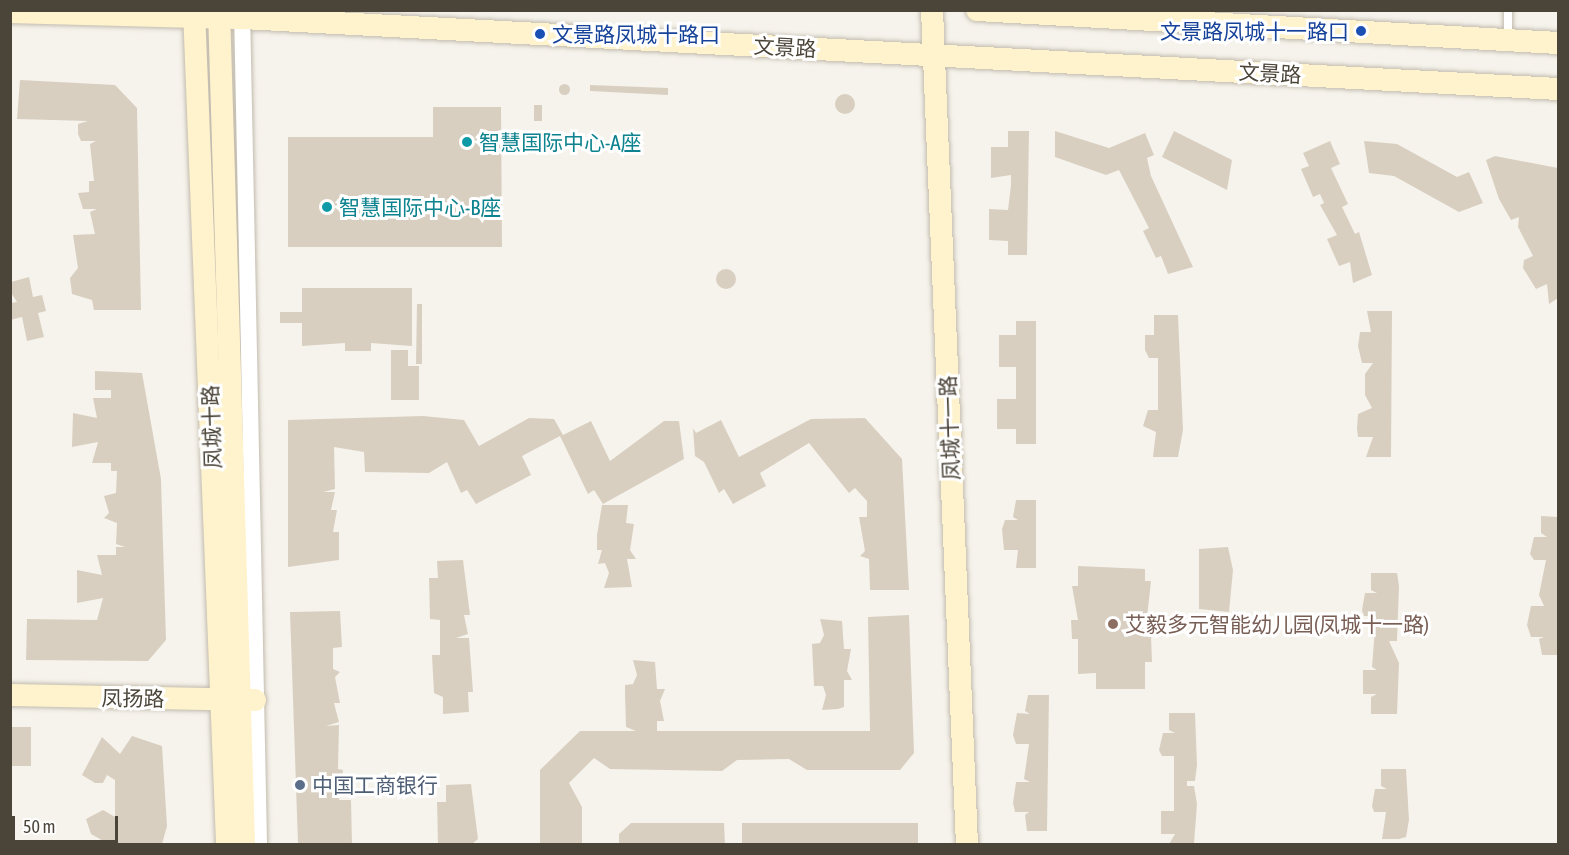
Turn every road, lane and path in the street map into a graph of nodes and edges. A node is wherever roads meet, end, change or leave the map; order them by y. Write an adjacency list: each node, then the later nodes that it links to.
1 (932, 10): 10 (main road, 凤城十一路)
2 (977, 10): 8 (main road)
3 (1508, 10): 8 (lane)
4 (10, 12): 7 (main road, 文景路)
5 (219, 14): 6 (main road, 文景路); 7 (main road, 文景路); 13 (main road, 凤城十路)
6 (243, 14): 10 (main road, 文景路); 13 (street)
7 (195, 15): 13 (main road, 凤城十路)
8 (1508, 39): 9 (main road)
9 (1558, 43)
10 (933, 54): 11 (main road, 文景路); 17 (main road, 凤城十一路)
11 (1558, 89)
12 (10, 695): 13 (main road, 凤扬路)
13 (239, 700): 14 (main road, 凤城十路); 15 (main road, 凤城十路); 16 (street)
14 (226, 844)
15 (244, 844)
16 (259, 844)
17 (967, 844)

